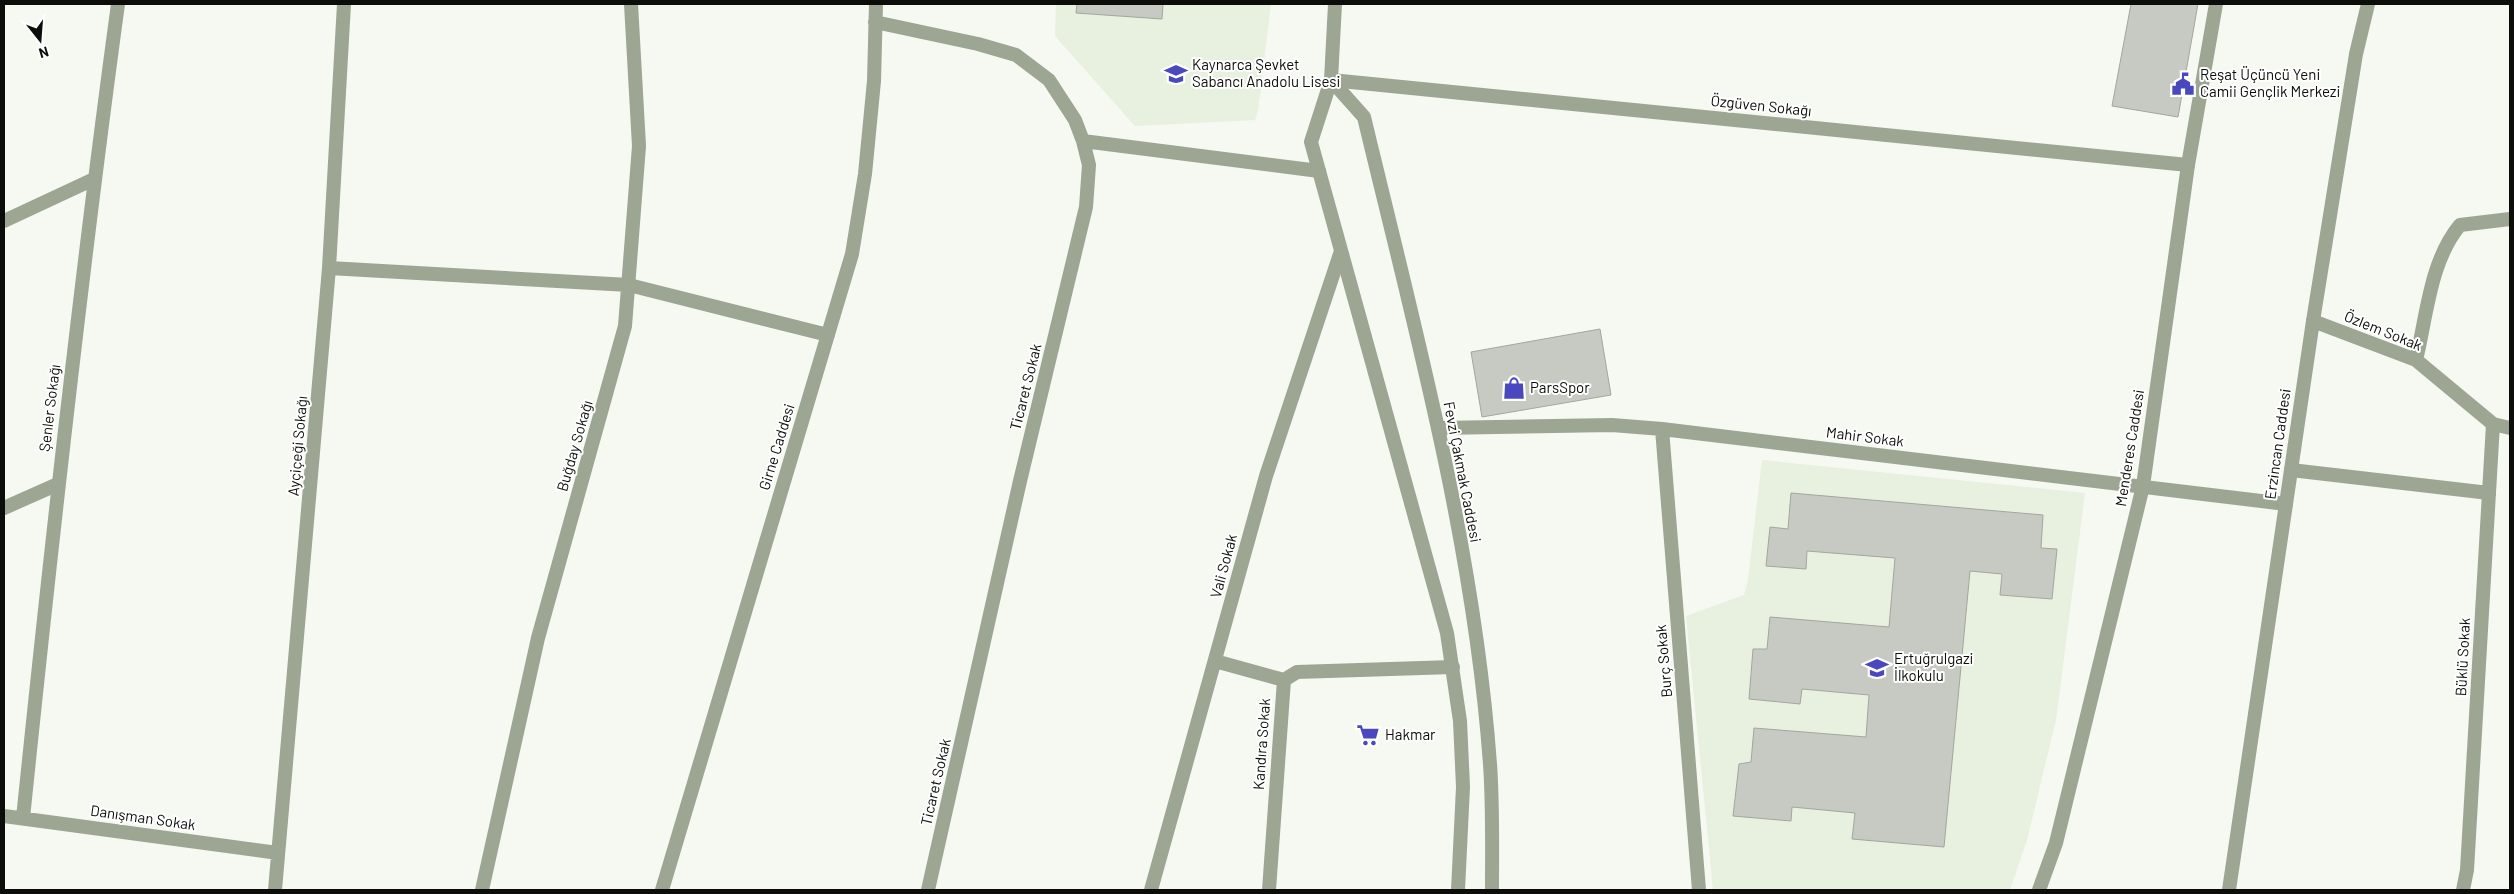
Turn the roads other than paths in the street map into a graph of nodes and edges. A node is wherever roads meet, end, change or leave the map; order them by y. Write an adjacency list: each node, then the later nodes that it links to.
1 (118, 4): 13 (street, Şenler Sokağı)
2 (344, 4): 17 (street, Ayçiçeği Sokağı)
3 (632, 4): 18 (street, Buğday Sokağı)
4 (876, 4): 8 (street, Girne Caddesi)
5 (1334, 4): 9 (street)
6 (2216, 4): 11 (street, Menderes Caddesi)
7 (2368, 4): 19 (street, Erzincan Caddesi)
8 (875, 22): 10 (street, Ticaret Sokak); 20 (street, Girne Caddesi)
9 (1330, 80): 11 (street, Özgüven Sokağı); 12 (street); 23 (street, Fevzi Çakmak Caddesi)
10 (1084, 141): 12 (street); 41 (street, Ticaret Sokak)
11 (2188, 165): 28 (street, Menderes Caddesi)
12 (1319, 170): 16 (street)
13 (94, 179): 15 (street); 27 (street, Şenler Sokağı)
14 (2510, 219): 21 (street)
15 (4, 221)
16 (1340, 254): 32 (street, Vali Sokak); 33 (street)
17 (329, 268): 18 (street); 37 (street, Ayçiçeği Sokağı)
18 (630, 285): 20 (street); 39 (street, Buğday Sokağı)
19 (2313, 321): 21 (street, Özlem Sokak); 26 (street, Erzincan Caddesi)
20 (828, 335): 40 (street, Girne Caddesi)
21 (2416, 360): 22 (street, Özlem Sokak)
22 (2493, 424): 24 (street, Özlem Sokak); 29 (street, Büklü Sokak)
23 (1439, 428): 25 (street, Mahir Sokak); 45 (street, Fevzi Çakmak Caddesi)
24 (2510, 428)
25 (1662, 429): 28 (street, Mahir Sokak); 46 (street, Burç Sokak)
26 (2291, 470): 29 (street); 30 (street, Erzincan Caddesi)
27 (58, 484): 31 (street); 36 (street, Şenler Sokağı)
28 (2143, 486): 30 (street, Mahir Sokak); 47 (street, Menderes Caddesi)
29 (2488, 493): 49 (street, Büklü Sokak)
30 (2286, 504): 48 (street, Erzincan Caddesi)
31 (4, 508)
32 (1215, 661): 34 (street); 42 (street, Vali Sokak)
33 (1452, 667): 34 (street, Kandıra Sokak); 44 (street)
34 (1284, 680): 43 (street, Kandıra Sokak)
35 (4, 816): 36 (street, Danışman Sokak)
36 (23, 818): 37 (street, Danışman Sokak)
37 (278, 853): 38 (street, Ayçiçeği Sokağı)
38 (275, 890)
39 (482, 890)
40 (662, 890)
41 (928, 890)
42 (1151, 890)
43 (1268, 890)
44 (1458, 890)
45 (1492, 890)
46 (1699, 890)
47 (2039, 890)
48 (2230, 890)
49 (2463, 890)

